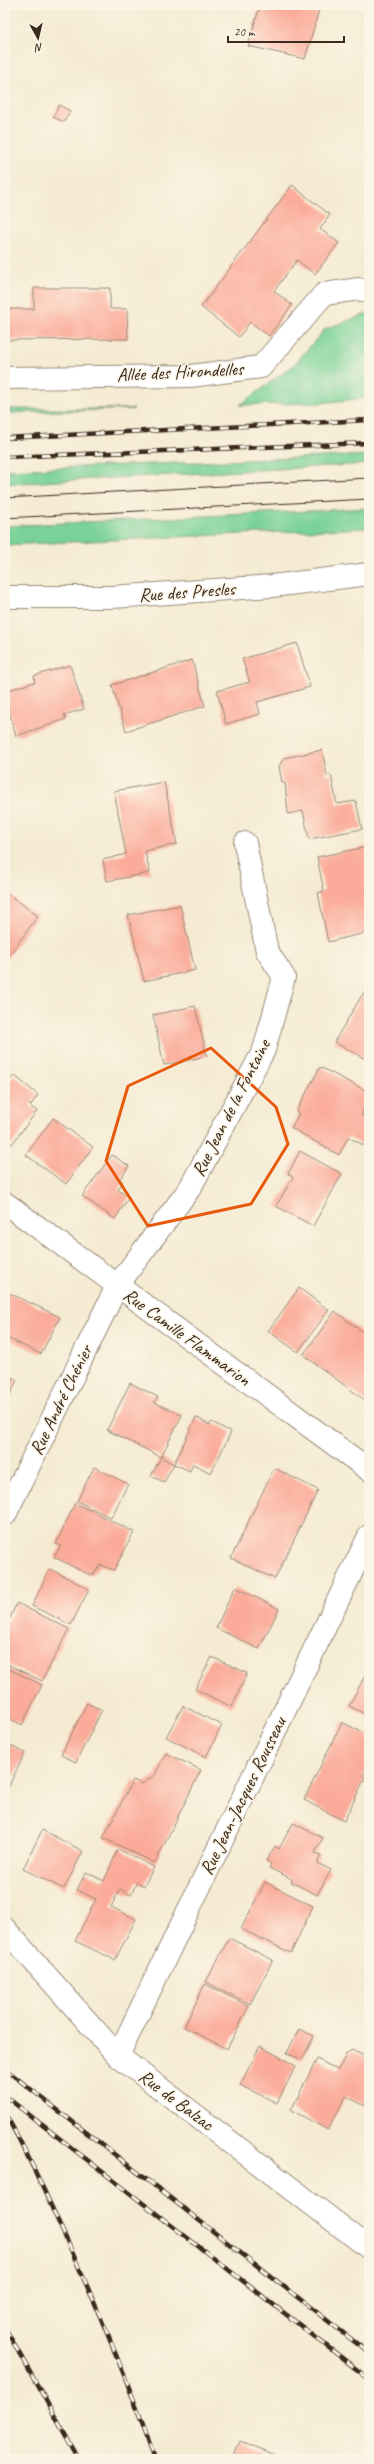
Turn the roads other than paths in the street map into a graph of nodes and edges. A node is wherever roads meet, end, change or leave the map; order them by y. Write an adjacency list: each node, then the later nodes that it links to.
1 (369, 292): 2 (street, Allée des Hirondelles)
2 (5, 378)
3 (369, 574): 4 (street, Rue des Presles)
4 (5, 597)
5 (246, 843): 7 (street, Rue Jean de la Fontaine)
6 (5, 1203): 7 (street, Rue Camille Flammarion)
7 (117, 1286): 8 (street, Rue Camille Flammarion); 9 (street, Rue André Chénier)
8 (369, 1470)
9 (5, 1515)
10 (369, 1536): 12 (street, Rue Jean-Jacques Rousseau)
11 (5, 1929): 12 (street, Rue de Balzac)
12 (118, 2056): 13 (street, Rue de Balzac)
13 (369, 2248)

